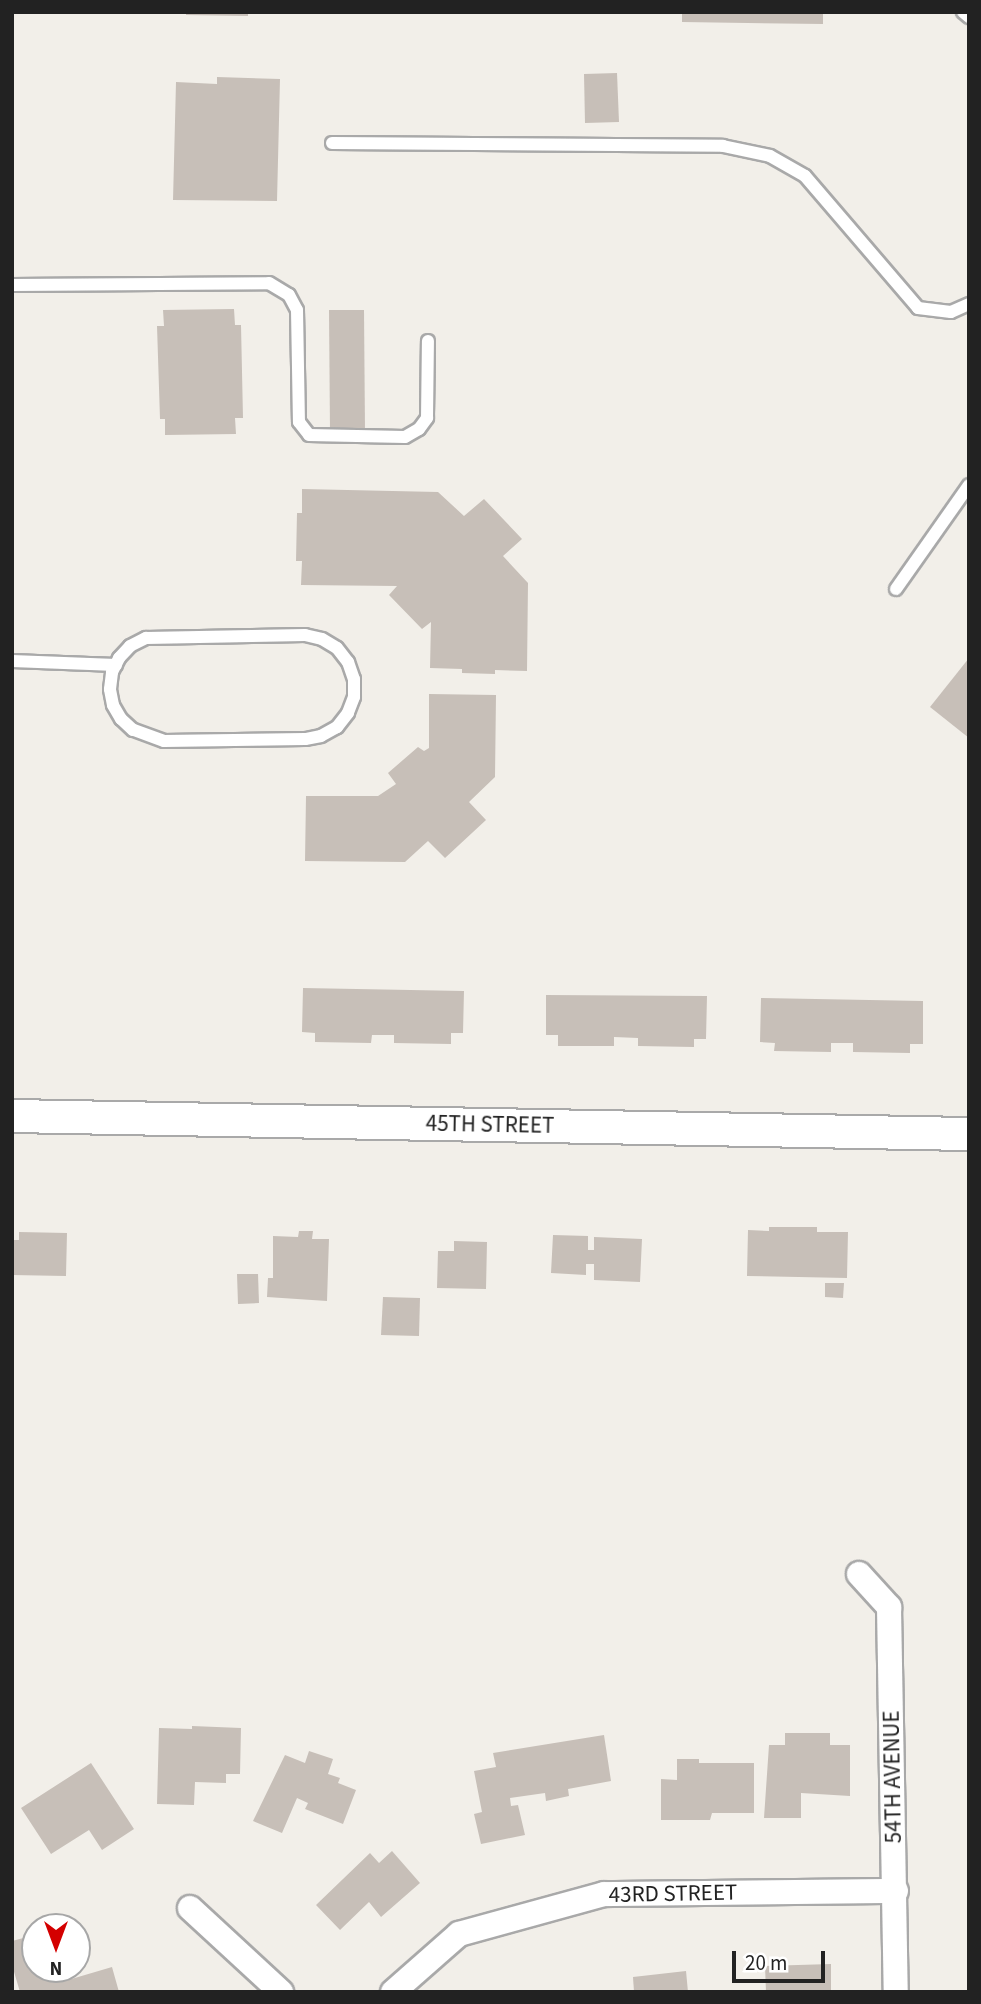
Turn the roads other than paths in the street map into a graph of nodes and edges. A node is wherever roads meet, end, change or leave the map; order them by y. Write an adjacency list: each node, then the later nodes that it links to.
1 (963, 12): 2 (lane)
2 (969, 17)
3 (332, 143): 5 (lane)
4 (12, 285): 6 (lane)
5 (969, 304)
6 (428, 341)
7 (969, 485): 8 (lane)
8 (896, 589)
9 (12, 661): 10 (lane)
10 (116, 665): 10 (lane)
11 (12, 1116): 12 (street, 45TH STREET)
12 (969, 1134)
13 (859, 1574): 14 (street, 54TH AVENUE)
14 (895, 1891): 17 (street, 43RD STREET); 18 (street, 54TH AVENUE)
15 (190, 1908): 16 (street)
16 (281, 1992)
17 (393, 1992)
18 (896, 1992)

